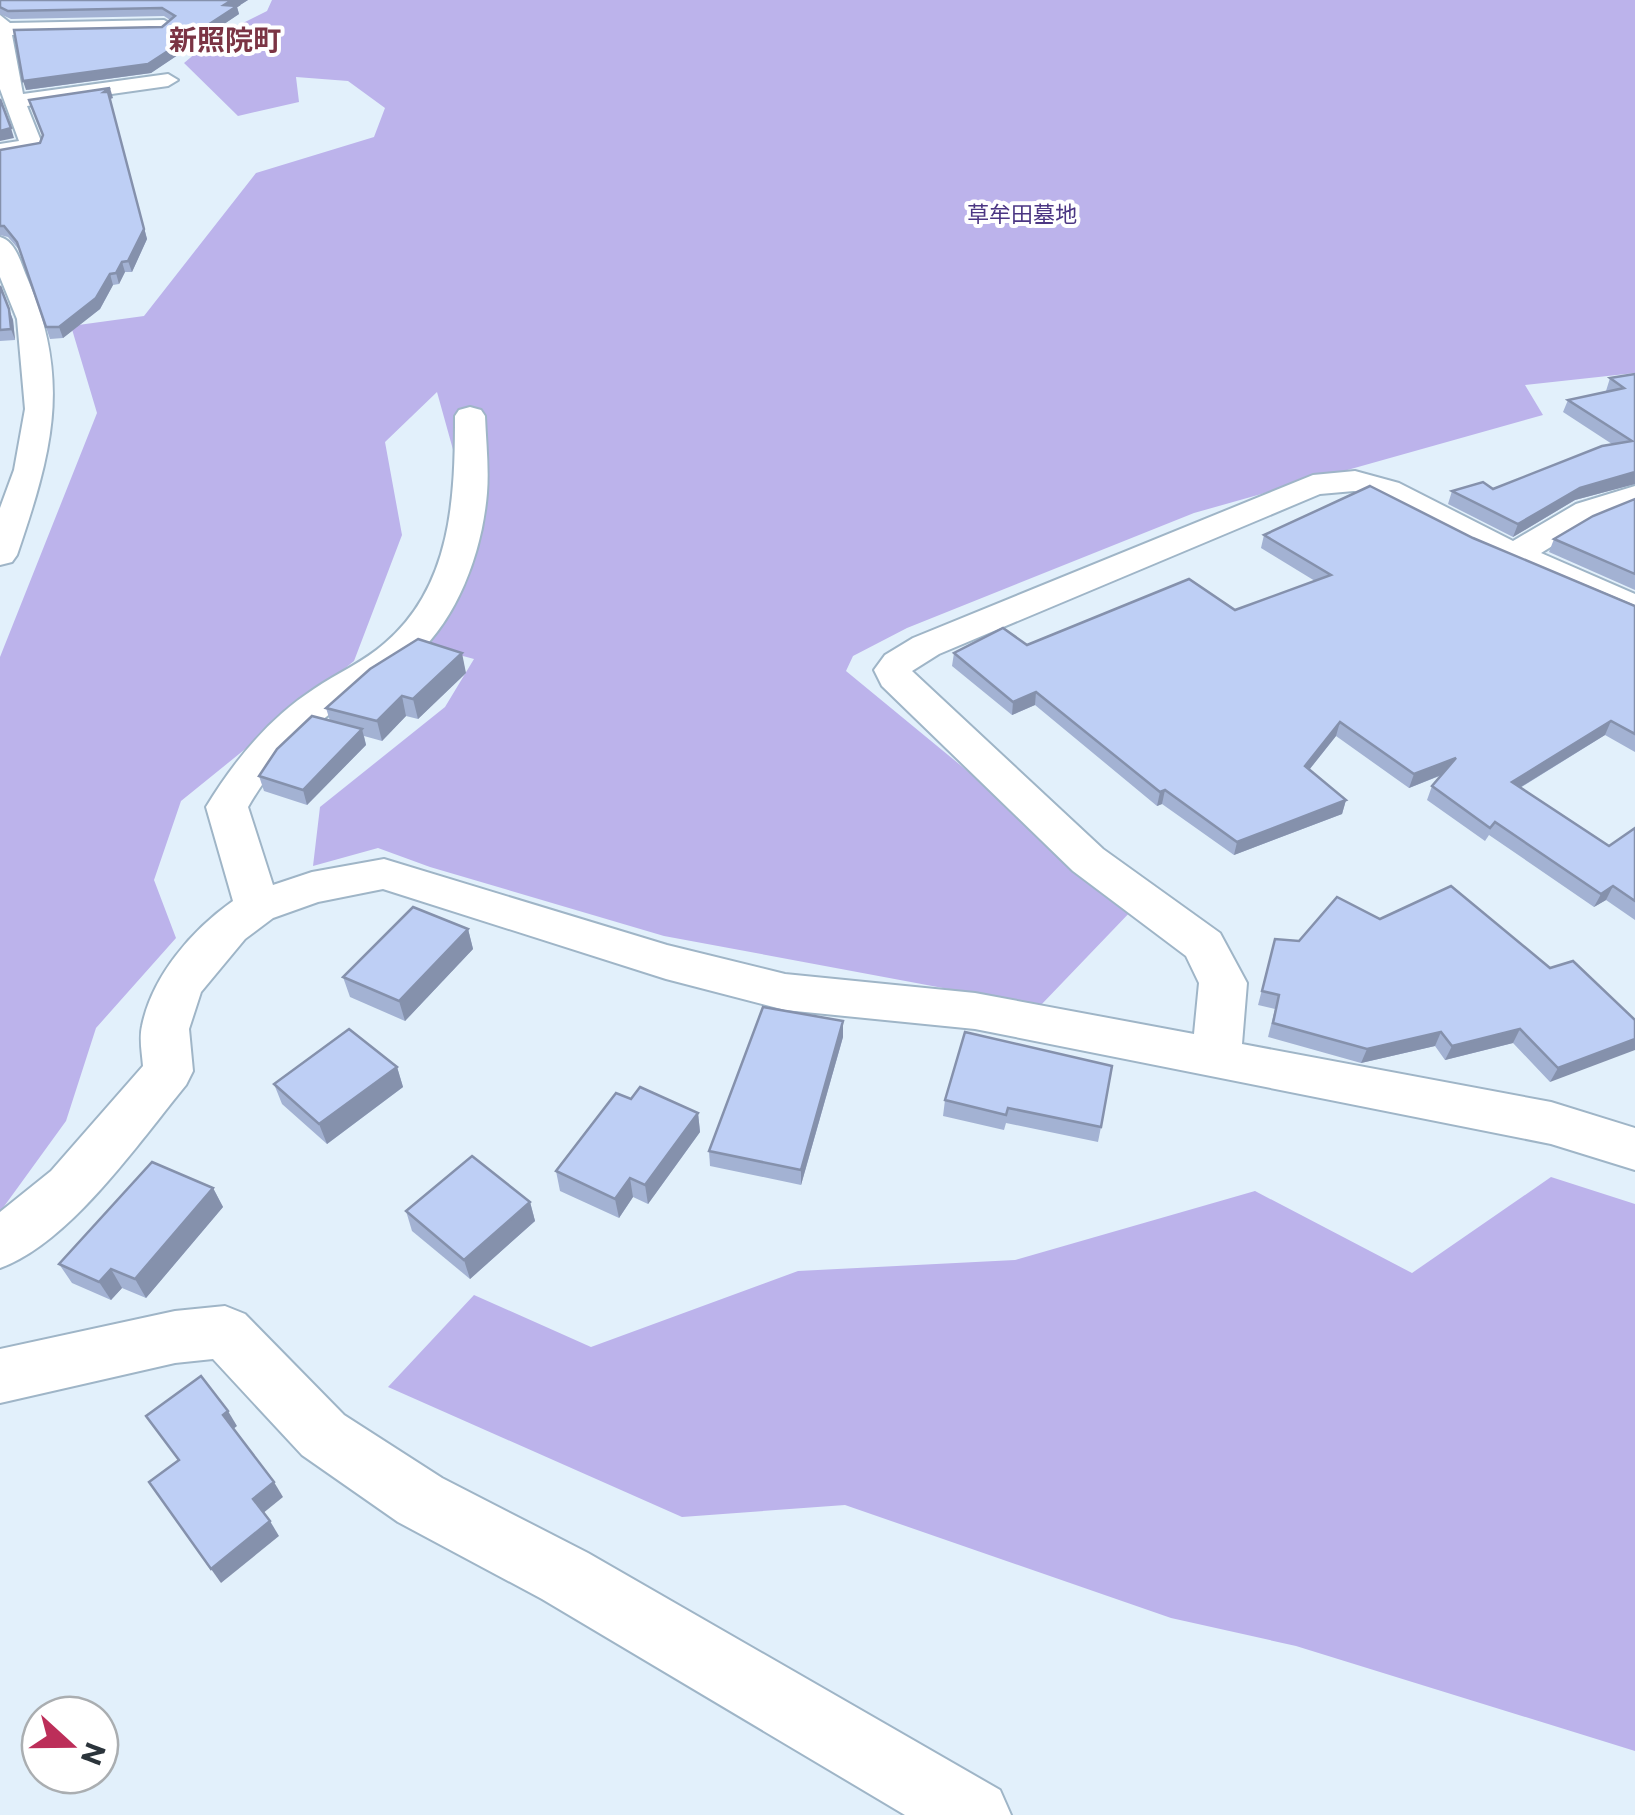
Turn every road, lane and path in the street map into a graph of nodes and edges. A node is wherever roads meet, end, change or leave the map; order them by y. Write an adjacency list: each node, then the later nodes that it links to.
1 (0, 21): 3 (street)
2 (164, 26): 3 (street)
3 (1, 29): 5 (street)
4 (168, 80): 5 (street)
5 (8, 93): 6 (street)
6 (0, 151)
7 (0, 245): 11 (street)
8 (470, 416): 13 (street)
9 (1635, 496): 10 (street)
10 (1520, 554): 12 (street); 14 (street)
11 (0, 555)
12 (1635, 607)
13 (257, 907): 14 (street); 16 (street)
14 (1216, 1056): 15 (street)
15 (1635, 1149)
16 (0, 1244)
17 (0, 1376): 18 (street)
18 (975, 1815)

